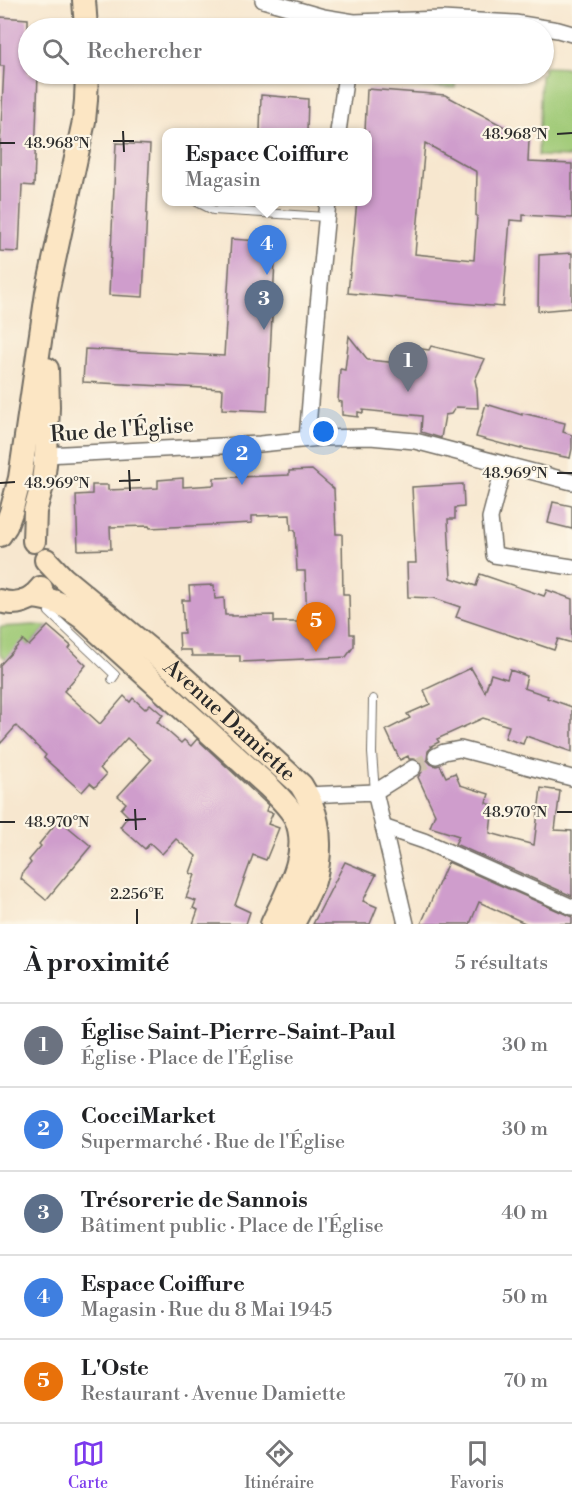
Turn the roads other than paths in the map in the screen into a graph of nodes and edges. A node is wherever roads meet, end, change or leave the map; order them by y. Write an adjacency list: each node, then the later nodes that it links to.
1 (84, 0): 3 (main road)
2 (263, 0): 4 (street)
3 (85, 18)
4 (327, 18)
5 (554, 29): 6 (street)
6 (572, 34)
7 (87, 84): 12 (main road)
8 (345, 84): 9 (street)
9 (339, 128)
10 (206, 206): 11 (lane)
11 (327, 209): 13 (street)
12 (46, 304): 14 (main road); 16 (main road)
13 (307, 439): 14 (street, Rue de l'Église); 15 (street, Rue de l'Église)
14 (46, 455): 16 (street, Rue de l'Église); 19 (main road)
15 (504, 465): 17 (street, Rue de l'Église); 20 (street)
16 (20, 478): 18 (main road)
17 (572, 482)
18 (0, 535): 19 (main road)
19 (40, 550): 21 (main road); 30 (main road, Avenue Damiette)
20 (572, 567)
21 (32, 597): 22 (main road); 23 (main road, Avenue Damiette)
22 (1, 602)
23 (57, 602): 24 (lane); 33 (main road, Avenue Damiette)
24 (111, 679)
25 (373, 699): 29 (lane)
26 (436, 756): 28 (street)
27 (414, 768): 29 (street)
28 (572, 778)
29 (375, 792): 30 (street); 31 (street)
30 (307, 795): 34 (main road, Avenue Damiette)
31 (383, 827): 32 (street); 35 (street)
32 (572, 907)
33 (272, 924)
34 (293, 924)
35 (406, 924)

